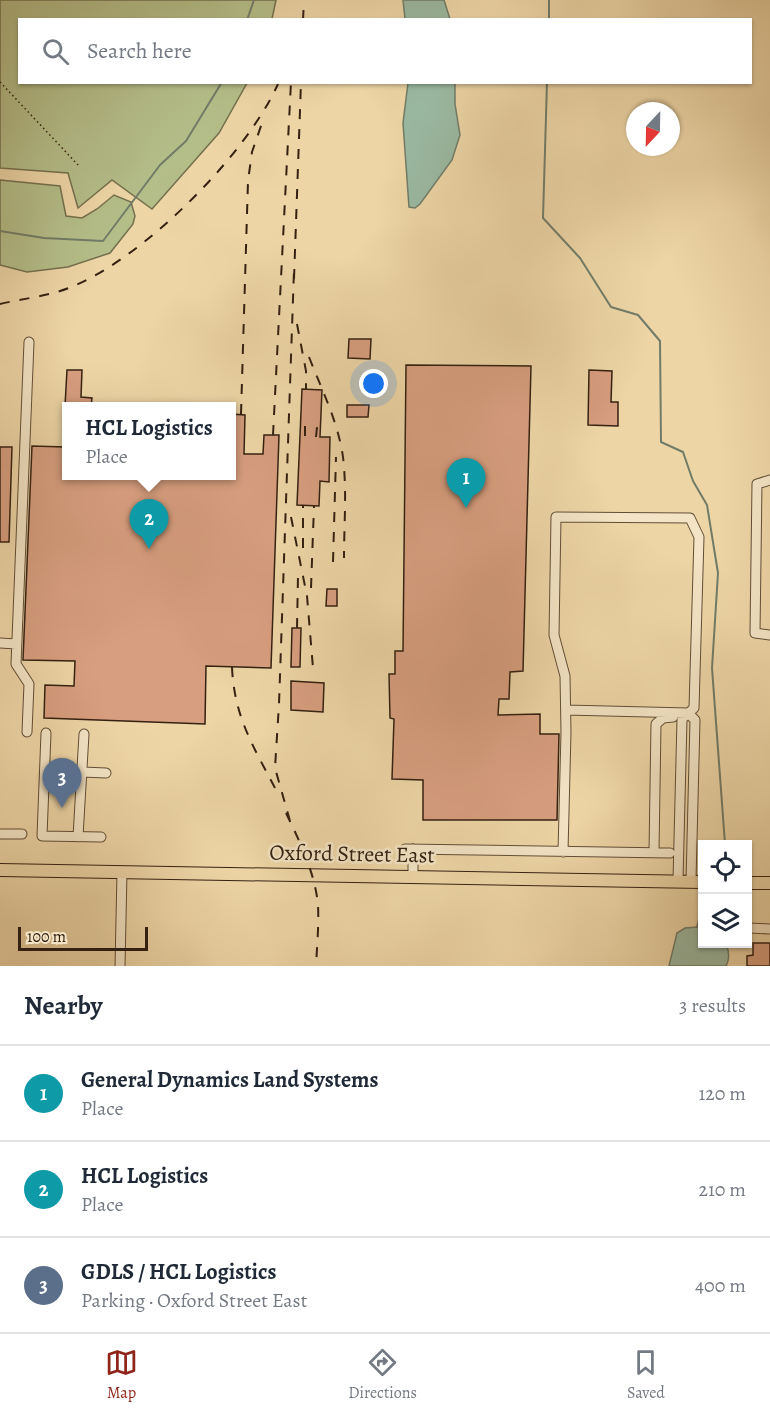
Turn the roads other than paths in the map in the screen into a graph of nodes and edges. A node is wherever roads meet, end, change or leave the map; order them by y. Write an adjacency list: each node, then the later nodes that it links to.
1 (29, 342): 5 (lane)
2 (770, 480): 3 (lane)
3 (770, 635)
4 (0, 643): 5 (lane)
5 (16, 644): 8 (lane)
6 (566, 710): 7 (lane); 7 (lane); 17 (lane)
7 (685, 716): 18 (lane); 23 (lane); 24 (lane)
8 (27, 732)
9 (46, 733): 15 (lane)
10 (84, 735): 11 (lane)
11 (82, 772): 12 (lane); 15 (lane)
12 (105, 773)
13 (0, 834): 14 (lane)
14 (22, 834)
15 (78, 837): 16 (lane)
16 (101, 837)
17 (563, 852): 18 (lane); 22 (lane)
18 (654, 852): 19 (lane)
19 (670, 853)
20 (0, 870): 21 (main road, Oxford Street East)
21 (122, 872): 22 (main road, Oxford Street East); 29 (lane)
22 (413, 876): 23 (main road, Oxford Street East)
23 (678, 881): 24 (main road, Oxford Street East)
24 (697, 882)
25 (752, 883): 26 (main road)
26 (770, 883)
27 (752, 928): 28 (lane)
28 (770, 929)
29 (120, 966)

